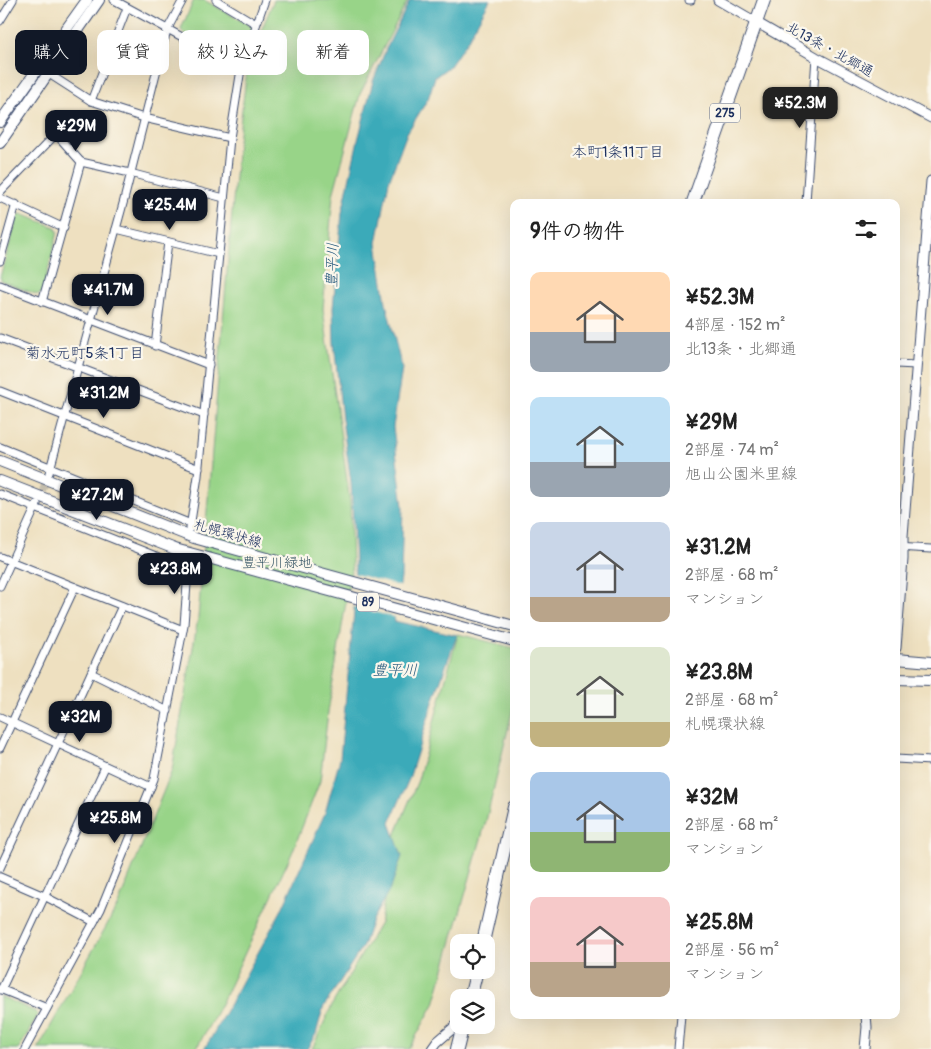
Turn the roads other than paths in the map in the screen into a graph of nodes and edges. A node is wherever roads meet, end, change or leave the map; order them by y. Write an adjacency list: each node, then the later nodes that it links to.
1 (13, 0): 11 (street)
2 (87, 0): 25 (main road)
3 (99, 0): 14 (main road)
4 (114, 0): 10 (street)
5 (183, 0): 15 (street)
6 (216, 0): 12 (street)
7 (265, 0): 12 (street)
8 (718, 0): 13 (street, 北13条・北郷通)
9 (764, 0): 13 (highway, 275)
10 (128, 8): 15 (street); 22 (street)
11 (0, 21)
12 (256, 24): 16 (street)
13 (756, 24): 17 (street, 北13条・北郷通); 34 (highway, 275)
14 (79, 30)
15 (167, 30)
16 (254, 30)
17 (816, 57): 24 (street, 北13条・北郷通); 35 (street)
18 (48, 75): 27 (main road)
19 (51, 75): 22 (street)
20 (155, 75): 23 (street)
21 (240, 75): 26 (street)
22 (91, 101): 23 (street)
23 (144, 118): 26 (street); 29 (street)
24 (931, 118)
25 (0, 122)
26 (230, 138): 33 (street)
27 (0, 144)
28 (81, 162): 29 (street); 31 (street); 37 (street)
29 (130, 173): 33 (street); 38 (street)
30 (931, 181): 49 (street)
31 (0, 192)
32 (0, 198): 36 (street)
33 (224, 198): 40 (street)
34 (694, 199)
35 (806, 199)
36 (16, 204): 37 (street); 41 (street)
37 (64, 228): 43 (street)
38 (116, 229): 39 (street); 44 (street)
39 (168, 242): 40 (street); 46 (street)
40 (219, 254): 48 (street)
41 (0, 261)
42 (0, 285): 43 (street)
43 (42, 302): 44 (street)
44 (91, 321): 46 (street); 50 (street)
45 (0, 338): 50 (street)
46 (155, 346): 48 (street)
47 (900, 364): 49 (street)
48 (208, 365): 52 (street)
49 (916, 365): 61 (street)
50 (78, 368): 52 (street); 53 (street)
51 (0, 391): 53 (street)
52 (204, 415): 56 (street)
53 (65, 416): 56 (street); 57 (street)
54 (0, 447): 57 (street)
55 (0, 460): 71 (main road, 札幌環状線 / 89)
56 (199, 469): 57 (street)
57 (50, 470)
58 (0, 481): 73 (main road, 89)
59 (0, 494): 60 (street)
60 (37, 506): 66 (street); 72 (street)
61 (900, 536)
62 (900, 547): 63 (street)
63 (931, 549)
64 (900, 550): 69 (street)
65 (0, 557): 66 (street)
66 (11, 562): 67 (street); 68 (street)
67 (0, 586)
68 (74, 587): 70 (street); 81 (street)
69 (900, 597)
70 (122, 606): 72 (street); 76 (street)
71 (510, 625)
72 (183, 630): 79 (street)
73 (510, 640)
74 (900, 660): 75 (main road)
75 (931, 662)
76 (92, 673): 79 (street); 82 (street)
77 (900, 679): 78 (main road)
78 (931, 680)
79 (168, 710): 87 (street)
80 (0, 717): 81 (street)
81 (12, 723): 82 (street); 83 (street)
82 (58, 744): 86 (street); 89 (street)
83 (0, 748)
84 (900, 758): 85 (street)
85 (931, 761)
86 (105, 767): 87 (street); 91 (street)
87 (150, 787): 92 (street)
88 (509, 850): 93 (highway)
89 (0, 868)
90 (0, 877): 91 (street)
91 (44, 896): 92 (street); 94 (street)
92 (94, 922): 95 (street)
93 (485, 934)
94 (1, 989): 95 (street)
95 (47, 1008): 100 (street)
96 (681, 1019): 103 (street)
97 (866, 1019): 104 (street)
98 (450, 1031): 101 (street)
99 (461, 1034): 102 (highway)
100 (25, 1049)
101 (432, 1049)
102 (457, 1049)
103 (678, 1049)
104 (865, 1049)

